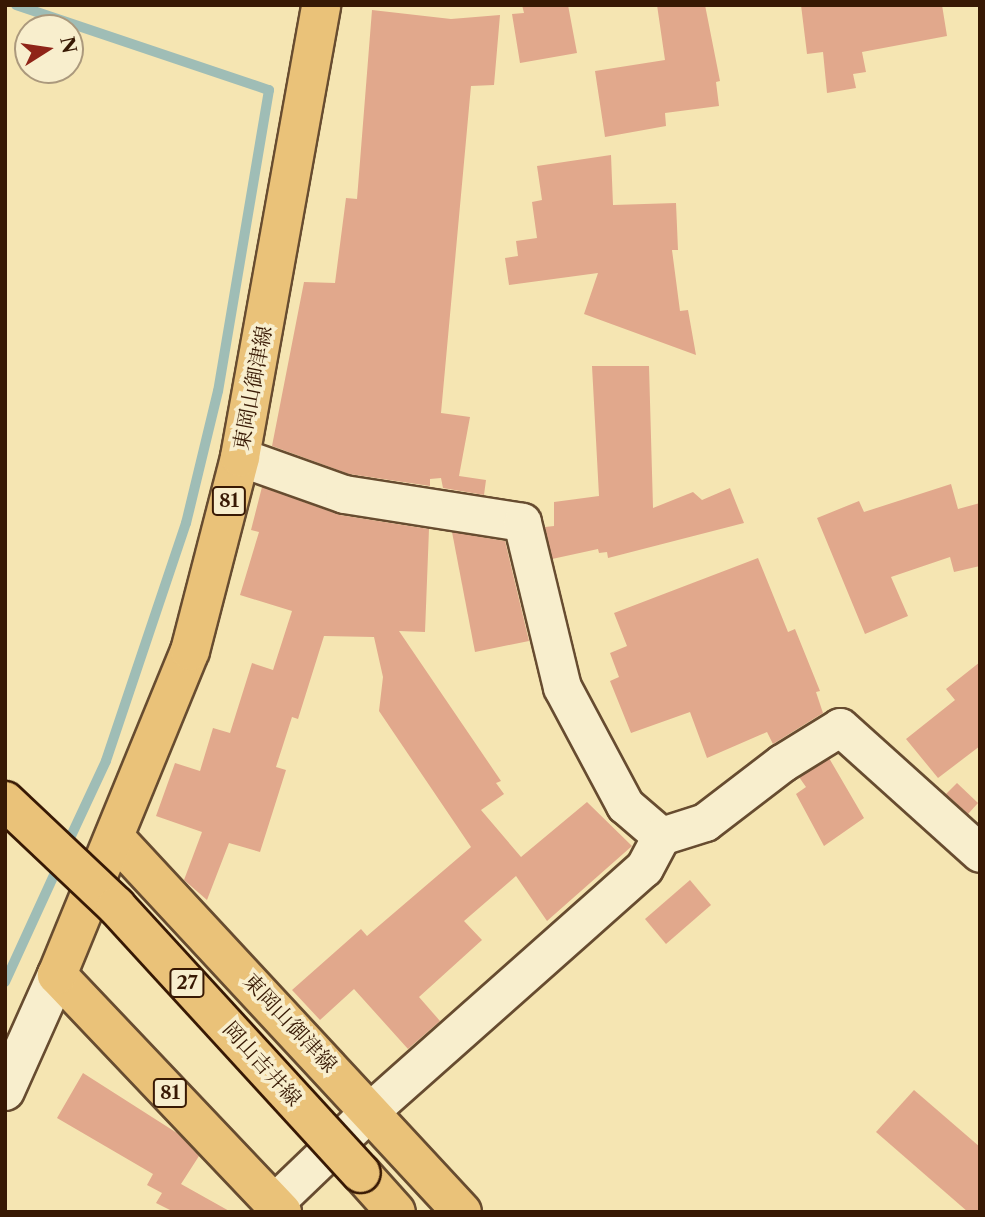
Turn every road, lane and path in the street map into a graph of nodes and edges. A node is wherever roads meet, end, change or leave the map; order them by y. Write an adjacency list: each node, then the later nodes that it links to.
1 (321, 5): 2 (main road, 東岡山御津線 / 81)
2 (240, 457): 4 (street); 5 (main road, 東岡山御津線 / 81)
3 (5, 801): 11 (main road, 岡山吉井線 / 27, bridge)
4 (661, 836): 6 (street); 9 (street)
5 (115, 838): 7 (main road, 東岡山御津線 / 81); 9 (main road, 東岡山御津線)
6 (980, 853)
7 (57, 975): 8 (street); 10 (main road, 81)
8 (5, 1091)
9 (371, 1110): 10 (street); 12 (main road, 東岡山御津線)
10 (278, 1208)
11 (397, 1212)
12 (462, 1212)

